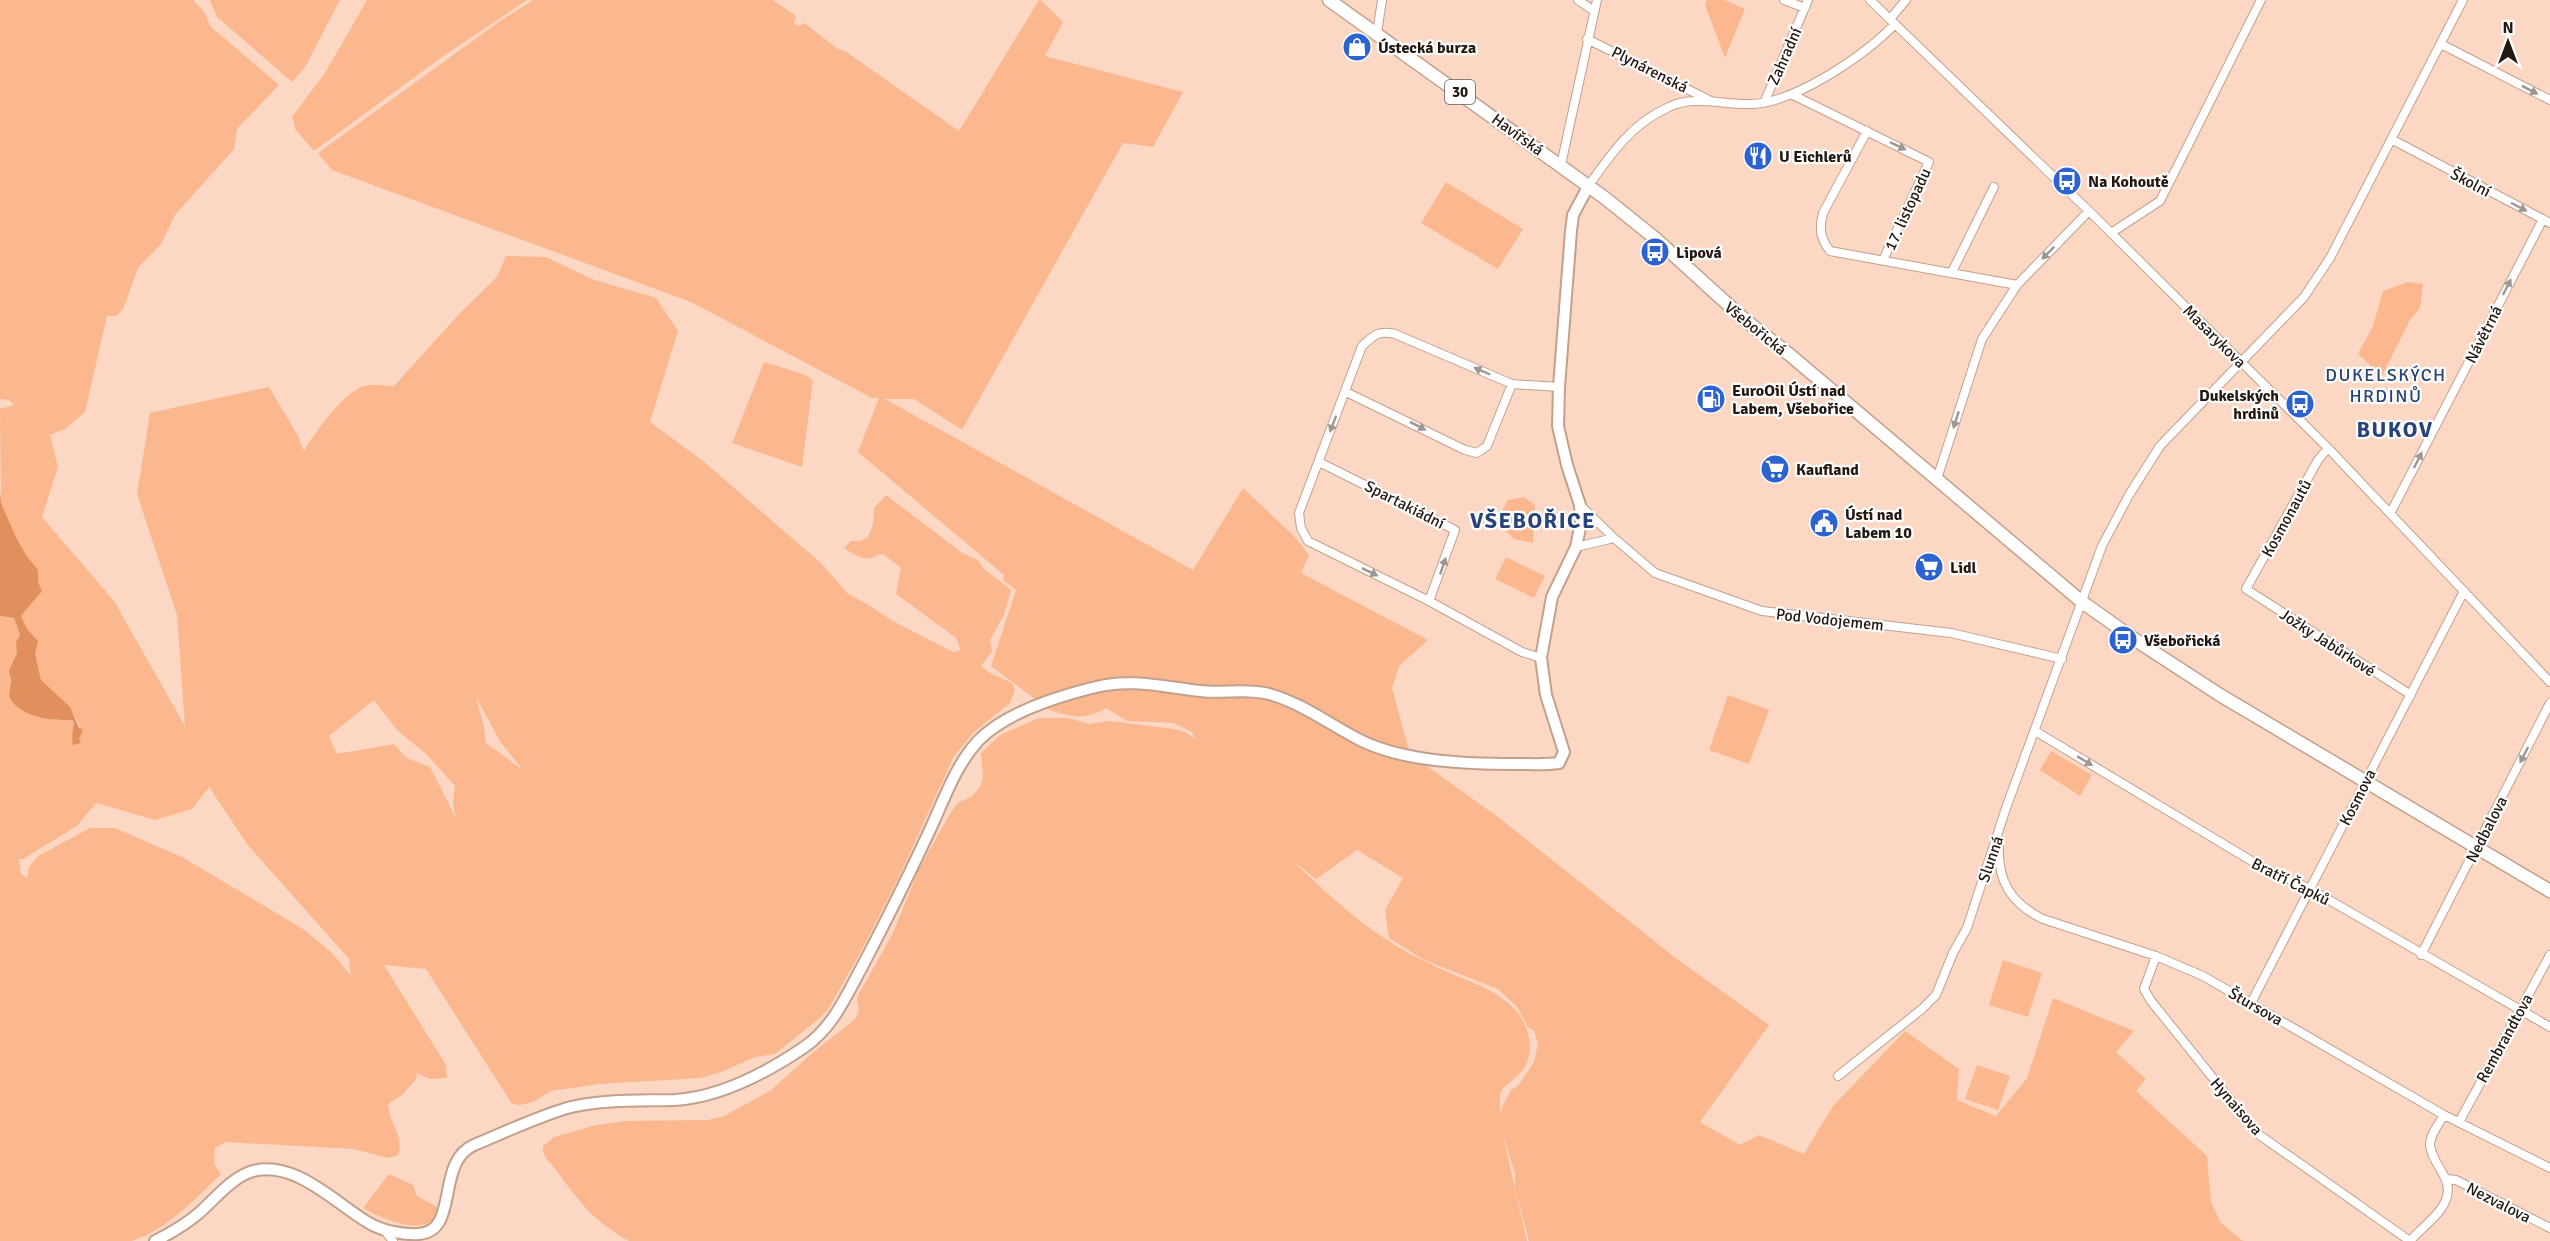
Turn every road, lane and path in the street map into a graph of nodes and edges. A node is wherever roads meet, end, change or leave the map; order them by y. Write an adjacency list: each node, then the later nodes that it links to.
1 (1329, 0): 14 (main road, Havířská / 30)
2 (1382, 0): 14 (street)
3 (1578, 0): 12 (street)
4 (1597, 0): 12 (street)
5 (1784, 0): 11 (street, Zahradní)
6 (1808, 0): 11 (street, Zahradní)
7 (1870, 0): 13 (street, Masarykova)
8 (1906, 0): 13 (street, Plynárenská)
9 (2261, 0): 28 (street)
10 (2463, 0): 16 (street)
11 (1805, 9): 20 (street, Zahradní)
12 (1594, 11): 15 (street)
13 (1893, 22): 17 (street, Plynárenská); 26 (street, Masarykova)
14 (1377, 33): 23 (main road, Havířská / 30)
15 (1587, 39): 19 (street, Plynárenská); 23 (street)
16 (2441, 44): 18 (street, one-way to 18); 22 (street)
17 (1793, 95): 20 (street, Plynárenská); 21 (street)
18 (2550, 100)
19 (1712, 102): 20 (street, Plynárenská); 24 (street, Plynárenská)
20 (1764, 103)
21 (1867, 131): 29 (street, 17. listopadu, one-way to 29); 29 (street, 17. listopadu)
22 (2392, 140): 27 (street, Školní, one-way to 27); 32 (street)
23 (1560, 165): 24 (main road, Havířská / 30)
24 (1588, 185): 34 (street); 38 (main road, Všebořická / 30)
25 (1994, 187): 30 (street)
26 (2089, 211): 28 (street, Masarykova); 31 (street, one-way to 31)
27 (2546, 221): 40 (street, Návětrná, one-way to 27)
28 (2111, 232): 32 (street, Masarykova)
29 (1882, 260): 30 (street, 17. listopadu)
30 (1952, 272): 31 (street, 17. listopadu)
31 (2017, 285): 38 (street, one-way to 38)
32 (2242, 363): 36 (street, Masarykova); 46 (street)
33 (1512, 384): 34 (street); 35 (street, one-way to 35); 35 (street, one-way to 33)
34 (1559, 387): 39 (street)
35 (1346, 392): 37 (street, one-way to 37)
36 (2328, 448): 40 (street, Masarykova); 43 (street, Kosmonautů)
37 (1319, 462): 45 (street, one-way to 45); 45 (street, Spartakiádní, one-way to 37)
38 (1937, 479): 46 (main road, Všebořická / 30)
39 (1580, 505): 41 (street, Pod Vodojemem); 42 (street)
40 (2391, 512): 44 (street, Masarykova)
41 (1614, 538): 42 (street); 48 (street, Pod Vodojemem)
42 (1576, 547): 47 (street)
43 (2246, 589): 50 (street, Jožky Jabůrkové)
44 (2464, 591): 49 (street, Masarykova); 50 (street, Kosmova)
45 (1429, 601): 47 (street)
46 (2082, 602): 48 (street, Slunná); 53 (main road, Všebořická / 30)
47 (1541, 658): 71 (street)
48 (2062, 659): 52 (street, Slunná)
49 (2550, 682)
50 (2411, 695): 53 (street, Kosmova)
51 (2550, 703): 55 (street, Nedbalova, one-way to 55)
52 (2035, 730): 54 (street, Slunná); 56 (street, Bratří Čapků, one-way to 56)
53 (2366, 780): 55 (main road, Všebořická / 30); 56 (street, Kosmova)
54 (1999, 834): 60 (street, Štursova); 64 (street, Slunná)
55 (2477, 848): 57 (main road, Všebořická / 30); 58 (street, Nedbalova)
56 (2310, 889): 58 (street, Bratří Čapků); 61 (street, Kosmova)
57 (2550, 891)
58 (2421, 955): 62 (street, Bratří Čapků)
59 (2550, 955): 62 (street, Rembrandtova)
60 (2156, 956): 61 (street, Štursova); 74 (street, Hynaisova)
61 (2251, 1003): 65 (street, Štursova)
62 (2519, 1011): 63 (street, Bratří Čapků); 66 (street, Rembrandtova)
63 (2550, 1027)
64 (1838, 1076)
65 (2444, 1115): 66 (street, Štursova); 68 (street, Nezvalova)
66 (2459, 1122): 67 (street, Štursova)
67 (2550, 1168)
68 (2447, 1179): 69 (street, Nezvalova); 74 (street, Nezvalova)
69 (2550, 1228)
70 (384, 1230): 71 (street); 72 (street); 73 (street)
71 (420, 1237)
72 (155, 1241)
73 (393, 1241)
74 (2410, 1241)

